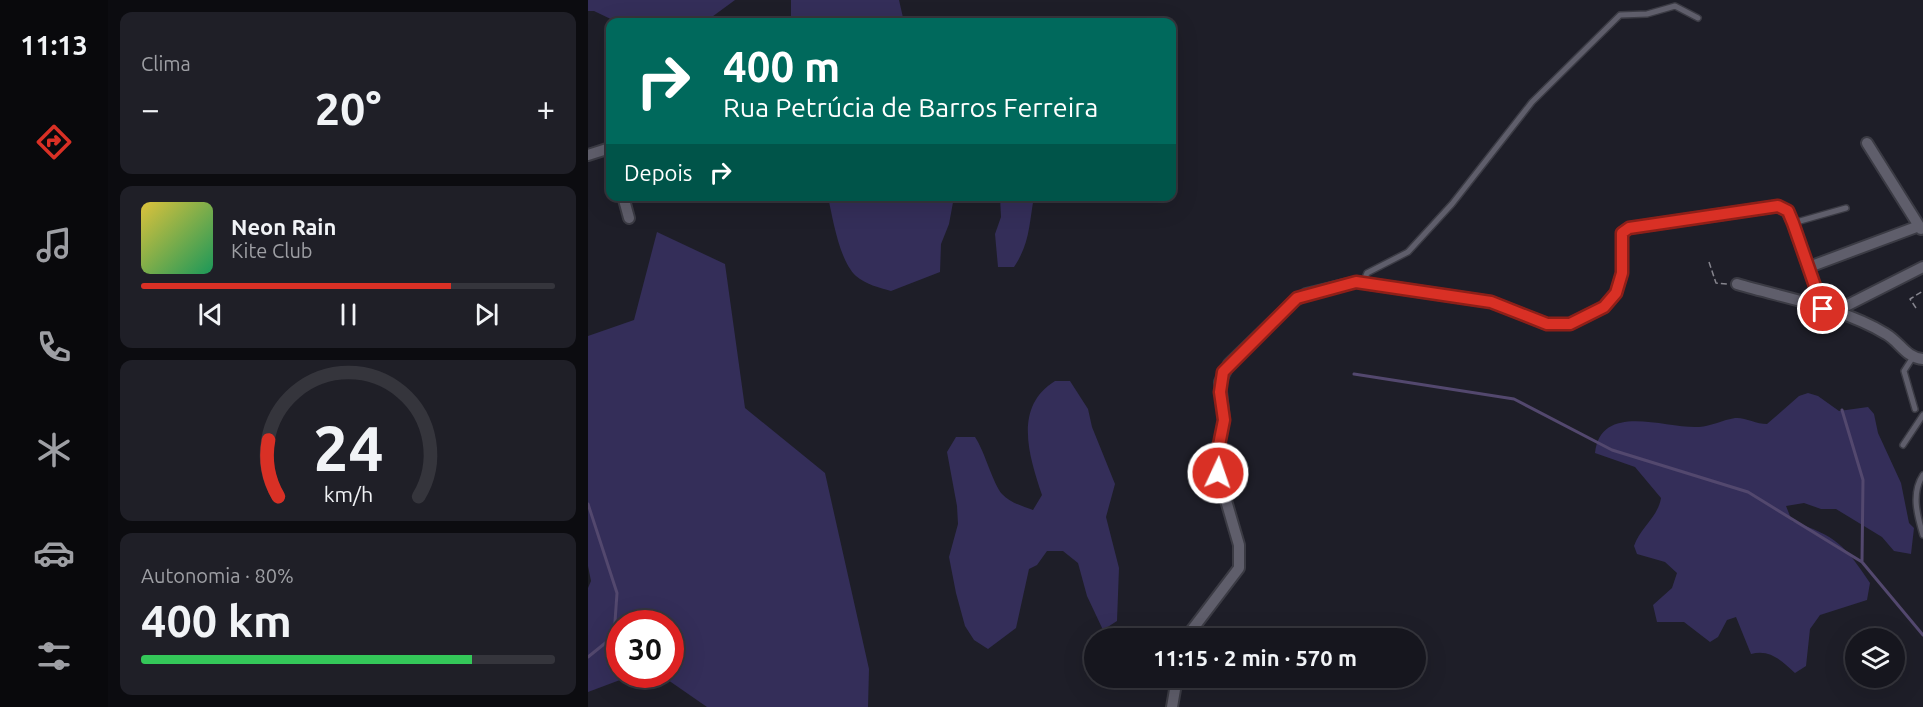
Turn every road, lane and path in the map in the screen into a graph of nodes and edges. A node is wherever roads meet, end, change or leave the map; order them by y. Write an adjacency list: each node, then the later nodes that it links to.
1 (1698, 18): 13 (lane)
2 (1867, 143): 9 (street)
3 (606, 149): 4 (street)
4 (588, 155)
5 (624, 201): 7 (street)
6 (1846, 208): 8 (lane)
7 (629, 219)
8 (1793, 223): 11 (street); 13 (street)
9 (1921, 229): 11 (street)
10 (1709, 262): 14 (path)
11 (1809, 267): 17 (street)
12 (1923, 267): 18 (street)
13 (1363, 283): 25 (street)
14 (1737, 284): 17 (street)
15 (1923, 291): 16 (path)
16 (1916, 308)
17 (1823, 309): 18 (street)
18 (1836, 312): 19 (street)
19 (1918, 358): 20 (lane)
20 (1915, 409)
21 (1921, 416): 22 (lane)
22 (1903, 446)
23 (1923, 475): 24 (lane)
24 (1923, 535)
25 (1193, 628)
26 (1175, 688): 27 (street)
27 (1172, 707)

